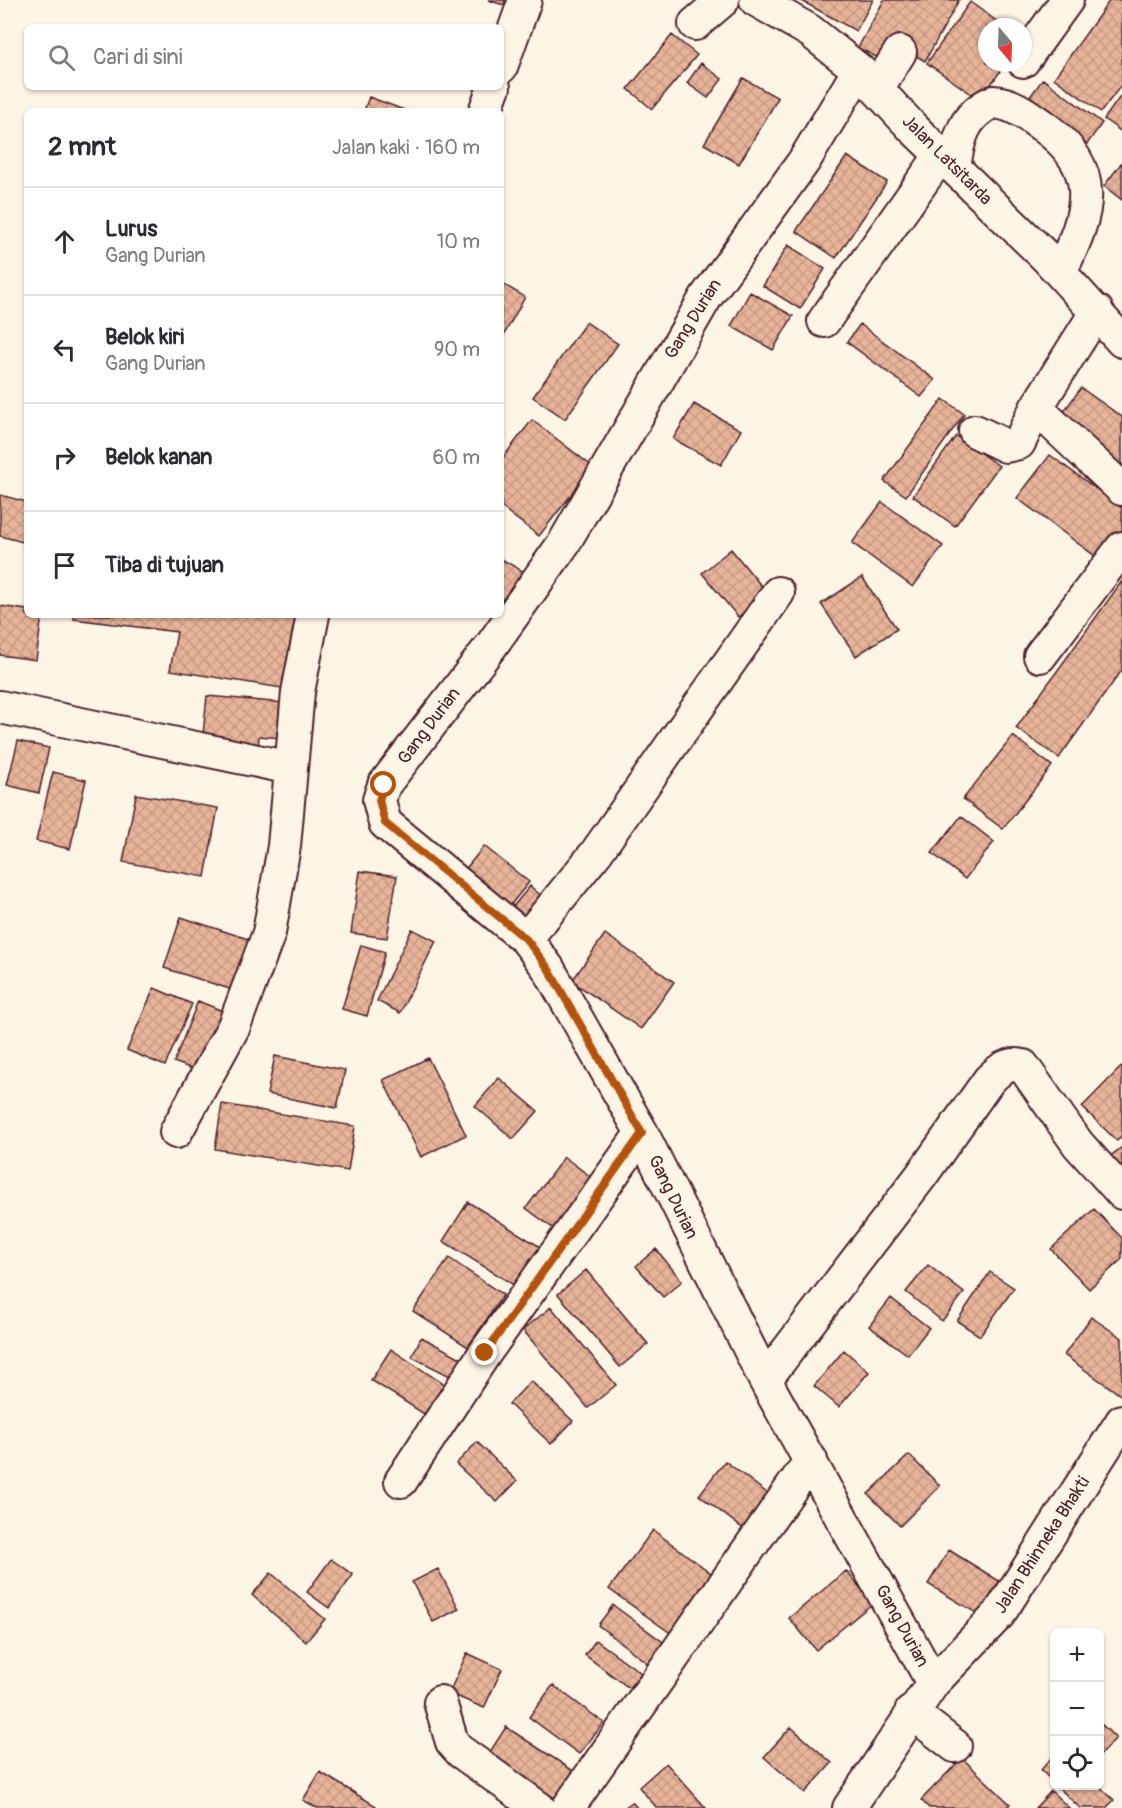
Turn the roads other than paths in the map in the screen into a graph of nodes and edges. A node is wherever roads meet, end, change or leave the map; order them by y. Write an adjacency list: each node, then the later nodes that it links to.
1 (525, 0): 8 (street)
2 (723, 0): 5 (street)
3 (756, 0): 10 (street, Jalan Latsitarda)
4 (1067, 0): 6 (street)
5 (695, 24)
6 (1032, 48)
7 (900, 52): 10 (street, Gang Durian)
8 (504, 59)
9 (1015, 72): 12 (street)
10 (868, 79): 14 (street, Jalan Latsitarda); 28 (street, Gang Durian)
11 (493, 90): 13 (street)
12 (993, 102): 14 (street); 15 (street)
13 (486, 108)
14 (948, 161): 15 (street, Jalan Latsitarda); 17 (street)
15 (1060, 272): 16 (street, Jalan Latsitarda)
16 (1097, 310): 18 (street, Jalan Latsitarda); 19 (street)
17 (824, 321)
18 (1122, 341)
19 (1036, 408): 20 (street); 21 (street)
20 (975, 431)
21 (1122, 489)
22 (1122, 548): 25 (street)
23 (778, 593): 28 (street)
24 (312, 618): 27 (street)
25 (1040, 656)
26 (0, 706): 27 (street)
27 (291, 768): 29 (street)
28 (526, 939): 30 (street, Gang Durian)
29 (177, 1132)
30 (642, 1133): 32 (street, Gang Durian); 35 (street)
31 (1122, 1193): 32 (street)
32 (765, 1380): 34 (street, Gang Durian)
33 (1122, 1421): 36 (street, Jalan Bhinneka Bhakti)
34 (811, 1460): 36 (street, Gang Durian); 41 (street)
35 (401, 1480)
36 (933, 1683): 38 (street, Jalan Bhinneka Bhakti)
37 (441, 1702): 40 (street)
38 (911, 1712): 39 (street); 42 (street, Jalan Bhinneka Bhakti)
39 (955, 1746)
40 (539, 1808)
41 (568, 1808)
42 (849, 1808)

